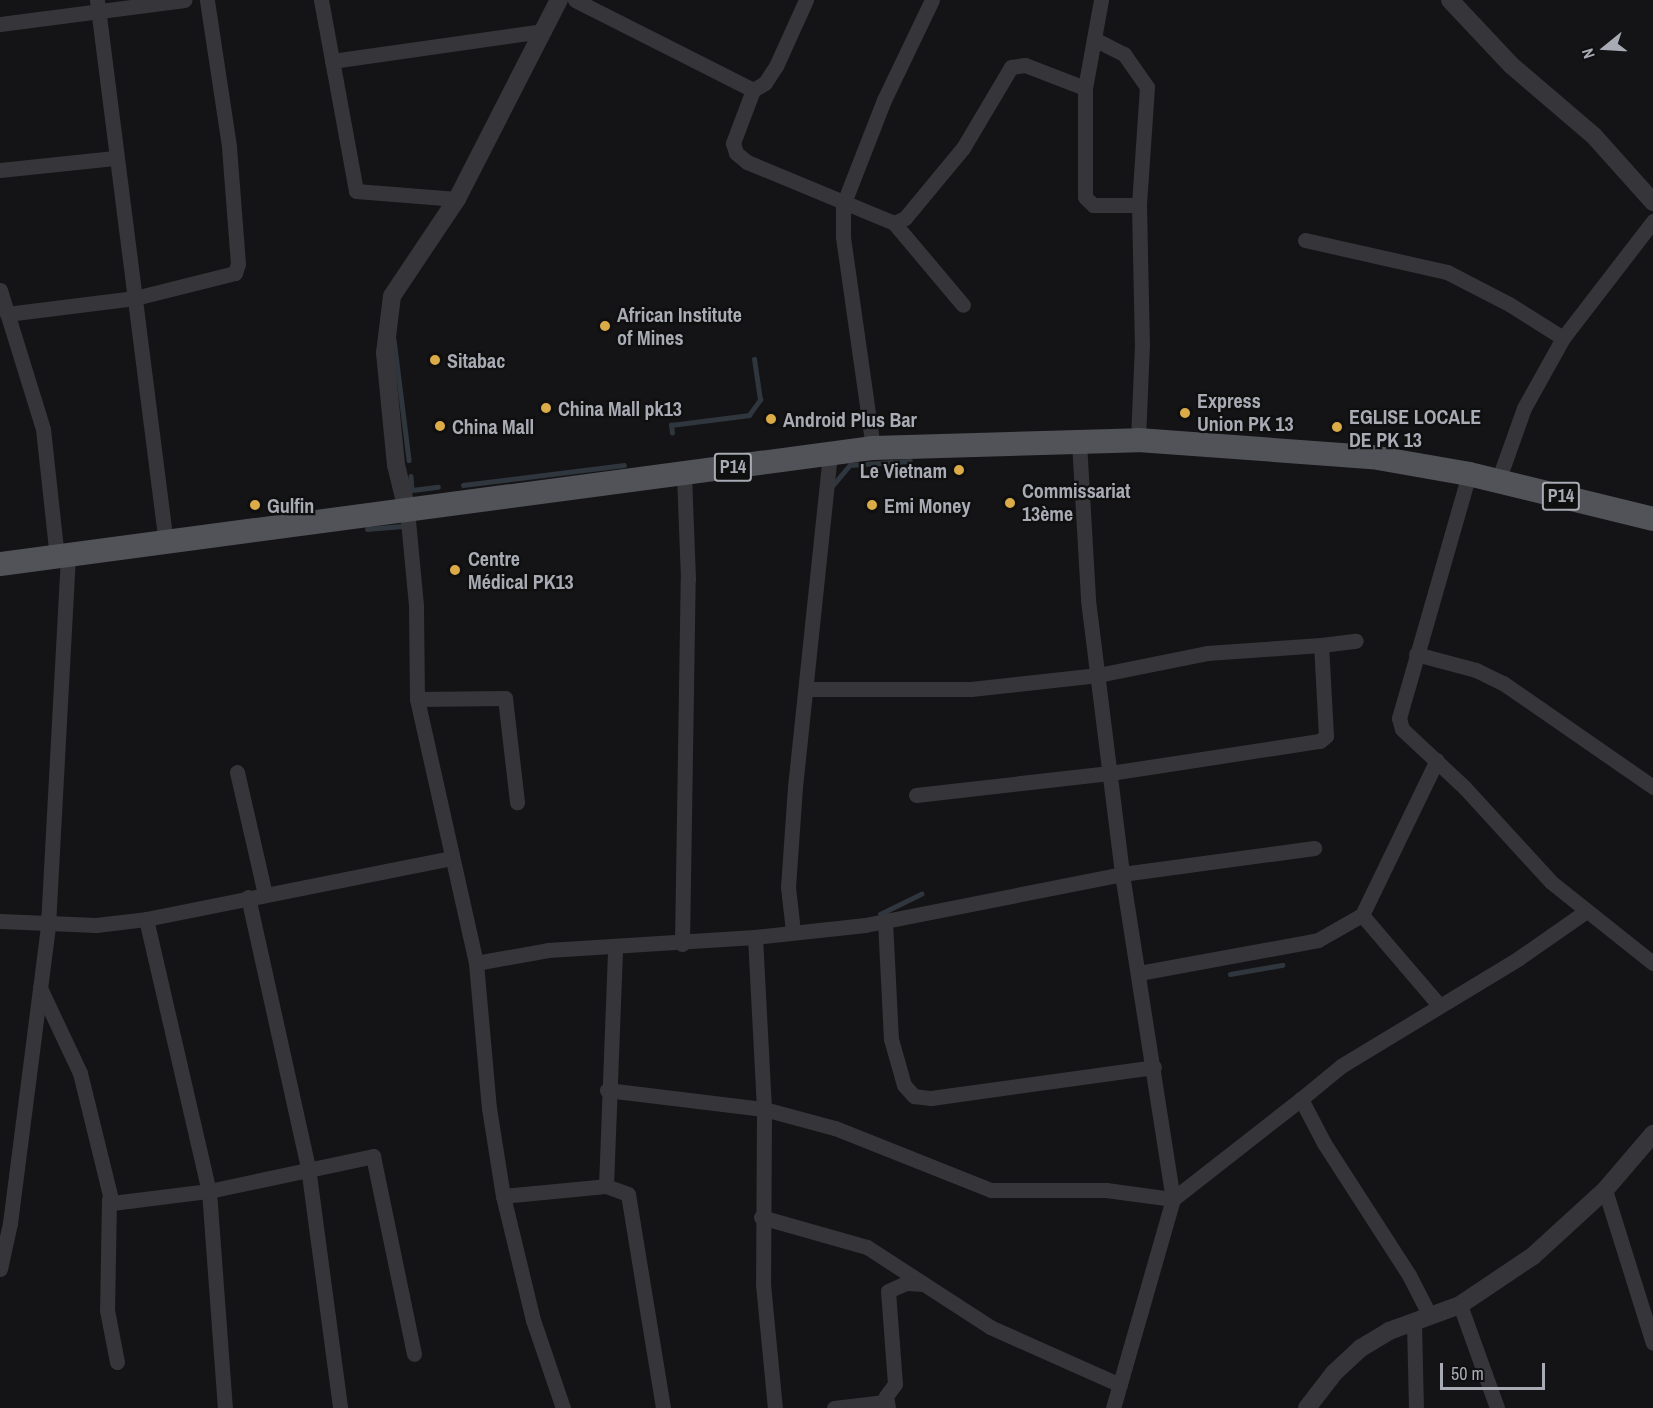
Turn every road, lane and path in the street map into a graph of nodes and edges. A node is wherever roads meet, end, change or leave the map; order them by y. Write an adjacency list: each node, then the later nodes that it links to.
1 (184, 0): 10 (street)
2 (207, 0): 27 (street)
3 (321, 0): 14 (street)
4 (559, 0): 12 (street)
5 (575, 0): 16 (street)
6 (806, 0): 16 (street)
7 (932, 0): 21 (street)
8 (1101, 0): 13 (street)
9 (1450, 0): 20 (street)
10 (98, 7): 11 (street); 17 (street)
11 (0, 24)
12 (544, 31): 14 (street); 19 (street)
13 (1094, 39): 15 (street); 22 (street)
14 (332, 61): 19 (street)
15 (1085, 88): 22 (street); 24 (street)
16 (753, 90): 21 (street)
17 (114, 158): 18 (street); 27 (street)
18 (0, 170)
19 (457, 199): 38 (street)
20 (1653, 202)
21 (843, 205): 24 (street); 33 (street)
22 (1139, 205): 31 (street)
23 (1653, 221): 30 (street)
24 (894, 223): 28 (street)
25 (1305, 240): 30 (street)
26 (0, 290): 29 (street)
27 (135, 298): 29 (street); 40 (street)
28 (963, 305)
29 (7, 314): 41 (street)
30 (1563, 338): 37 (street)
31 (1138, 440): 32 (main road, P14); 36 (main road, P14)
32 (1079, 442): 33 (main road, P14); 46 (street)
33 (873, 448): 34 (main road, P14)
34 (830, 453): 35 (main road, P14); 47 (street)
35 (684, 474): 38 (main road, P14); 68 (street)
36 (1469, 474): 37 (main road, P14); 45 (street)
37 (1498, 481): 39 (main road, P14)
38 (407, 510): 40 (main road, P14); 48 (street)
39 (1653, 519)
40 (166, 544): 41 (main road, P14)
41 (63, 557): 42 (main road, P14); 65 (street)
42 (0, 564)
43 (1356, 640): 44 (street)
44 (1320, 645): 46 (street); 51 (street)
45 (1416, 654): 49 (street); 52 (street)
46 (1098, 675): 47 (street); 51 (street)
47 (806, 689): 66 (street)
48 (417, 699): 54 (street); 56 (street)
49 (1437, 760): 60 (street); 61 (street)
50 (237, 772): 58 (street)
51 (1110, 774): 53 (street); 57 (street)
52 (1653, 787)
53 (916, 795)
54 (517, 801)
55 (1314, 848): 57 (street)
56 (452, 858): 58 (street); 70 (street)
57 (1122, 874): 64 (street); 72 (street)
58 (265, 894): 59 (street)
59 (249, 897): 62 (street); 80 (street)
60 (1585, 912): 71 (street); 74 (street)
61 (1362, 915): 72 (street); 74 (street)
62 (146, 919): 65 (street); 83 (street)
63 (0, 921): 65 (street)
64 (885, 921): 66 (street); 75 (street)
65 (48, 925): 73 (street)
66 (794, 931): 67 (street)
67 (755, 937): 68 (street); 78 (street)
68 (682, 944): 69 (street)
69 (615, 947): 70 (street); 76 (street)
70 (476, 963): 84 (street)
71 (1653, 963)
72 (1138, 974): 75 (street)
73 (40, 988): 85 (street); 88 (street)
74 (1438, 1004): 77 (street)
75 (1154, 1067): 86 (street)
76 (607, 1090): 78 (street); 81 (street)
77 (1301, 1099): 86 (street); 92 (street)
78 (764, 1109): 86 (street); 87 (street)
79 (1653, 1134): 82 (street)
80 (308, 1167): 83 (street); 94 (street); 99 (street)
81 (606, 1186): 84 (street); 101 (street)
82 (1605, 1190): 91 (street); 93 (street)
83 (209, 1191): 85 (street); 98 (street)
84 (503, 1196): 100 (street)
85 (109, 1199): 95 (street)
86 (1173, 1199): 96 (street)
87 (761, 1217): 90 (street); 102 (street)
88 (5, 1222): 89 (street)
89 (0, 1269)
90 (924, 1284): 96 (street); 97 (street)
91 (1460, 1305): 92 (street); 107 (street)
92 (1422, 1319): 105 (street); 106 (street)
93 (1652, 1337)
94 (414, 1354)
95 (117, 1362)
96 (1120, 1385): 104 (street)
97 (886, 1405): 103 (street)
98 (225, 1408)
99 (340, 1408)
100 (562, 1408)
101 (663, 1408)
102 (775, 1408)
103 (834, 1408)
104 (1113, 1408)
105 (1307, 1408)
106 (1416, 1408)
107 (1497, 1408)

